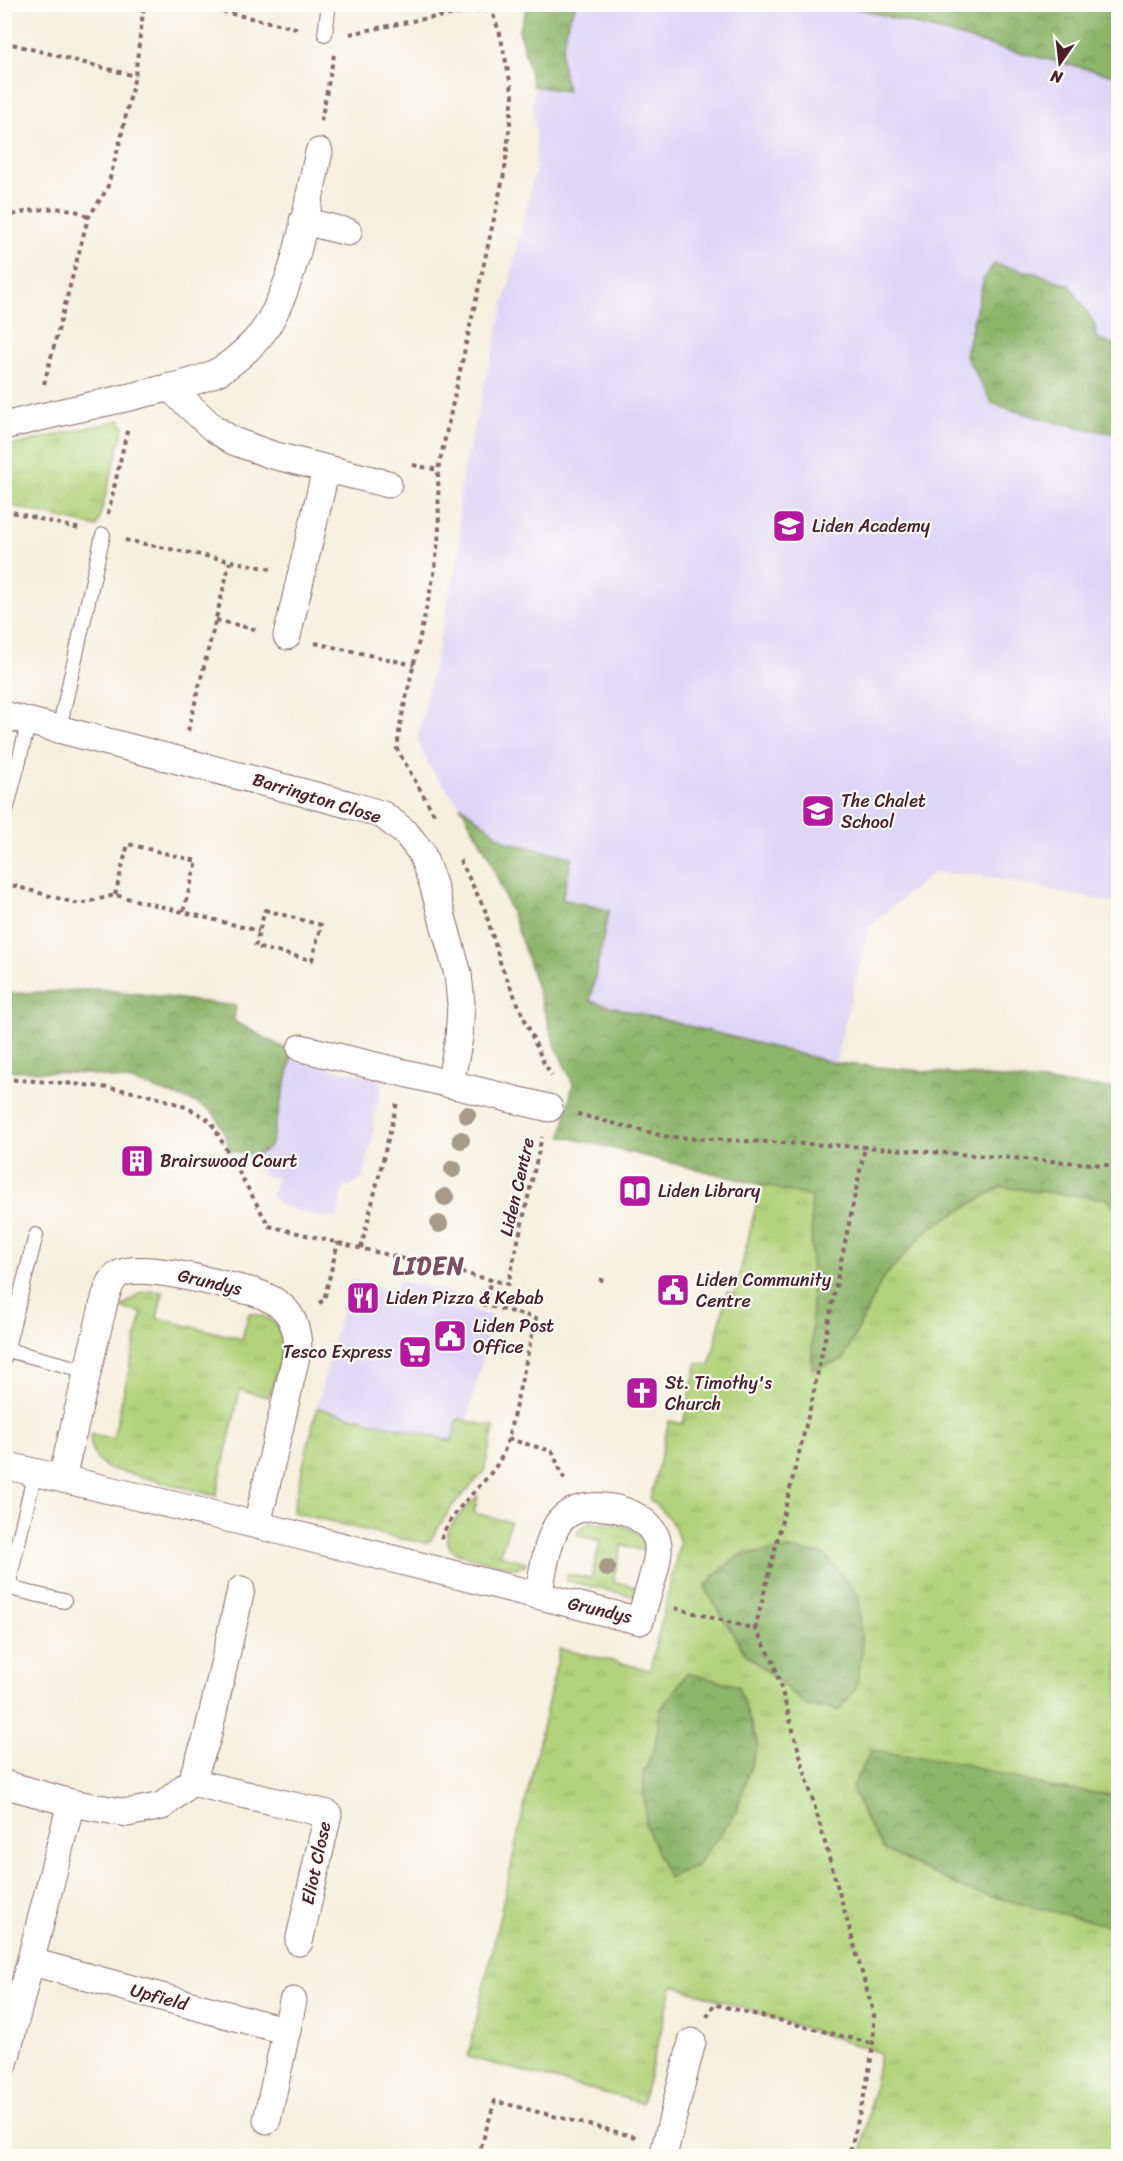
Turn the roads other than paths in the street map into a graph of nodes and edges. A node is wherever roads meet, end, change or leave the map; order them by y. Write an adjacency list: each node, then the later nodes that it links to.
1 (329, 4): 2 (lane)
2 (325, 34)
3 (319, 152): 4 (street)
4 (303, 221): 5 (street); 6 (street)
5 (348, 232)
6 (169, 387): 7 (street); 8 (street)
7 (4, 426)
8 (326, 469): 9 (street); 11 (street)
9 (388, 484)
10 (104, 535): 13 (lane)
11 (286, 636)
12 (17, 718): 13 (street, Barrington Close); 14 (lane)
13 (59, 729): 16 (street, Barrington Close)
14 (4, 819)
15 (301, 1048): 16 (street)
16 (450, 1084): 17 (street)
17 (560, 1100)
18 (36, 1235): 19 (lane)
19 (6, 1354): 20 (lane)
20 (87, 1371): 23 (street, Grundys); 24 (street, Grundys)
21 (4, 1465): 22 (street, Grundys)
22 (36, 1472): 23 (street, Grundys); 25 (lane)
23 (62, 1478): 24 (street, Grundys)
24 (257, 1525): 27 (street, Grundys)
25 (10, 1576): 28 (lane); 29 (lane)
26 (241, 1590): 30 (street)
27 (538, 1595): 27 (street, Grundys)
28 (4, 1598)
29 (64, 1601)
30 (191, 1782): 32 (street); 33 (street, Eliot Close)
31 (4, 1784): 32 (street)
32 (71, 1803): 34 (street)
33 (299, 1942)
34 (32, 1962): 36 (street, Upfield); 38 (street)
35 (293, 2001): 36 (street)
36 (286, 2031): 39 (street)
37 (692, 2042): 40 (street)
38 (4, 2064)
39 (267, 2120)
40 (664, 2151)

